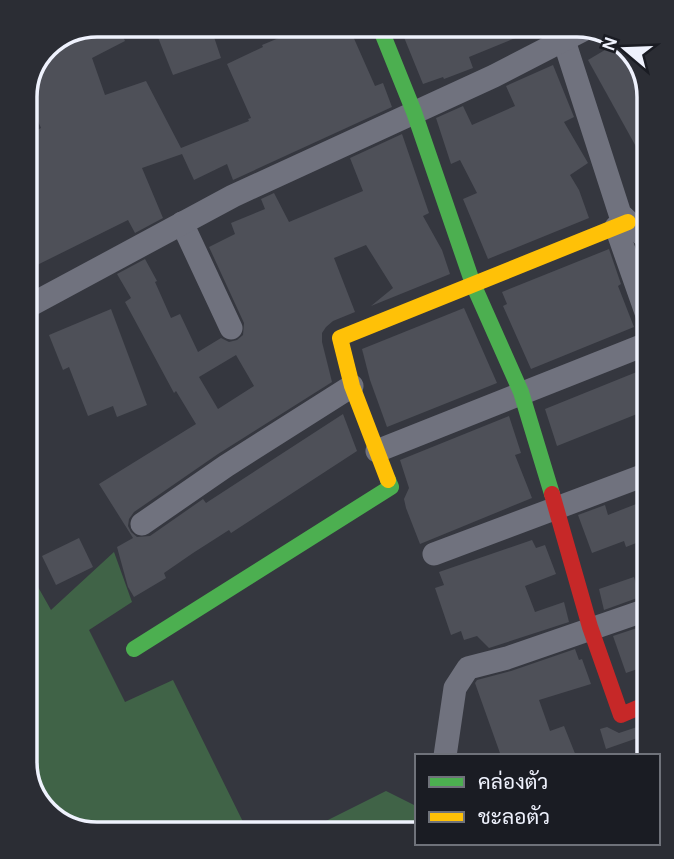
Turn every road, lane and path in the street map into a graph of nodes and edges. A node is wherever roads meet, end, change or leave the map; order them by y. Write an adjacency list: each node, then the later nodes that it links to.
1 (384, 37): 4 (street)
2 (554, 37): 4 (street)
3 (564, 37): 6 (street)
4 (414, 112): 5 (street); 9 (street)
5 (182, 223): 10 (street); 11 (street)
6 (622, 225): 7 (street); 8 (street); 9 (street)
7 (637, 232)
8 (637, 278)
9 (474, 284): 13 (street); 14 (street)
10 (37, 302)
11 (231, 327)
12 (637, 348): 14 (street)
13 (352, 386): 15 (street); 18 (street)
14 (521, 392): 15 (street); 17 (street)
15 (377, 450): 22 (street)
16 (637, 478): 17 (street)
17 (558, 509): 19 (street); 21 (street)
18 (142, 524)
19 (434, 554)
20 (637, 613): 21 (street)
21 (590, 627): 23 (street); 24 (street)
22 (134, 649)
23 (637, 708)
24 (445, 754)

